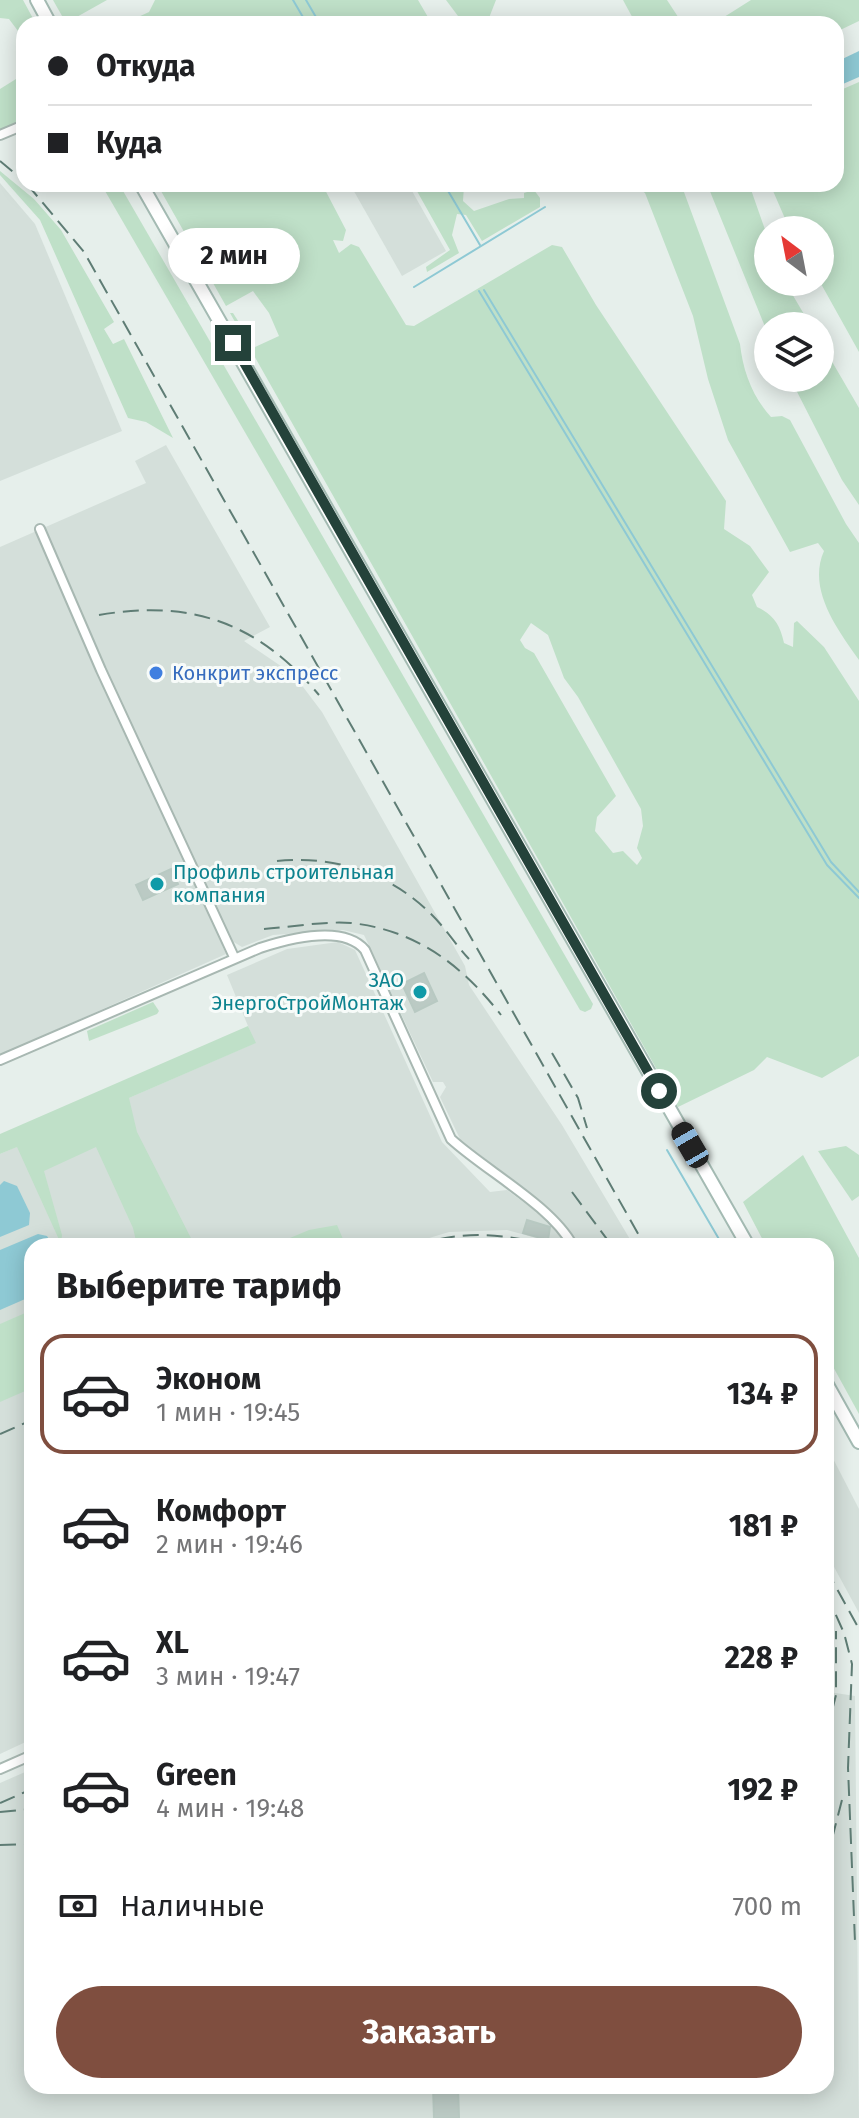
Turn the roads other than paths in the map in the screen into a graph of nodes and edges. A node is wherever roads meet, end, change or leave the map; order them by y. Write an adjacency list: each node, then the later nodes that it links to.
1 (146, 192): 6 (main road)
2 (40, 529): 3 (street)
3 (234, 957): 4 (street); 5 (street)
4 (0, 1060)
5 (567, 1238)
6 (743, 1238)
7 (834, 1405): 8 (main road)
8 (859, 1442)
9 (24, 1758): 10 (street)
10 (0, 1769)

